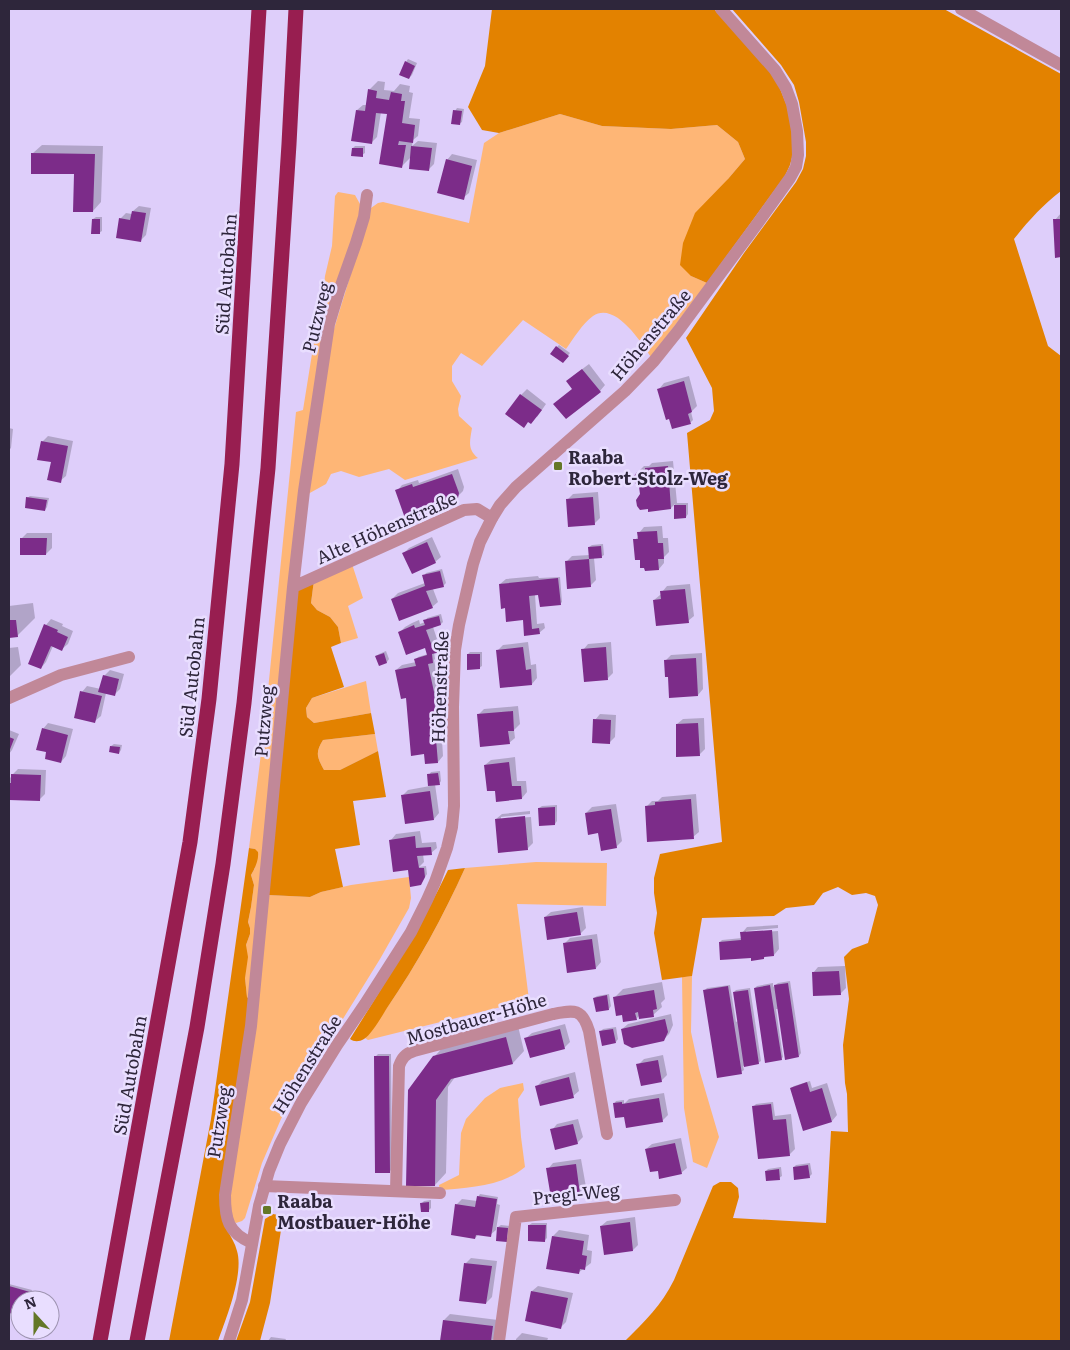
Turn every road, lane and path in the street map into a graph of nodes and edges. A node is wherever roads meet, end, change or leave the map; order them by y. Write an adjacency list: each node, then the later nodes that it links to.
1 (259, 9): 17 (highway, Süd Autobahn)
2 (296, 9): 18 (highway)
3 (721, 9): 7 (street, Höhenstraße)
4 (961, 9): 5 (street)
5 (1061, 65)
6 (367, 194): 8 (street, Putzweg)
7 (492, 518): 8 (street, Alte Höhenstraße); 12 (street, Höhenstraße)
8 (294, 586): 16 (street, Putzweg)
9 (129, 657): 10 (street)
10 (9, 698)
11 (607, 1134): 13 (street, Mostbauer-Höhe)
12 (264, 1186): 13 (street); 16 (street, Höhenstraße)
13 (396, 1191): 14 (street)
14 (440, 1193)
15 (675, 1200): 20 (street, Pregl-Weg)
16 (252, 1243): 19 (street, Höhenstraße)
17 (100, 1341)
18 (138, 1341)
19 (229, 1341)
20 (499, 1341)

